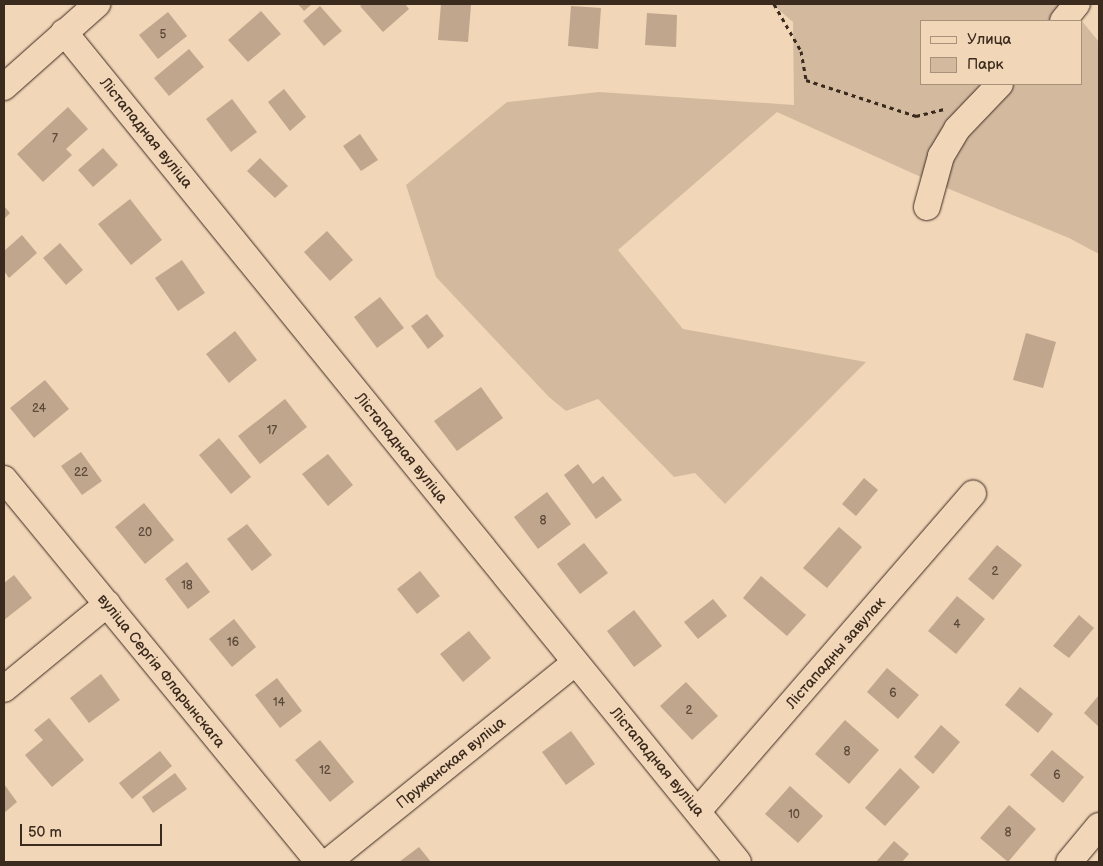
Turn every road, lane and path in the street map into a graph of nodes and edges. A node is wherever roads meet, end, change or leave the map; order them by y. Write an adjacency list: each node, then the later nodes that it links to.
1 (97, 4): 5 (street)
2 (774, 4): 8 (path)
3 (1077, 4): 4 (street)
4 (1064, 20)
5 (64, 32): 7 (street); 13 (street, Лістападная вуліца)
6 (999, 85): 9 (street)
7 (4, 87)
8 (950, 108)
9 (927, 207)
10 (4, 479): 12 (street, вуліца Сергія Фларынскага)
11 (973, 494): 15 (street, Лістападны завулак)
12 (107, 604): 14 (street); 17 (street, вуліца Сергія Фларынскага)
13 (575, 663): 15 (street, Лістападная вуліца); 18 (street, Пружанская вуліца)
14 (4, 689)
15 (698, 811): 19 (street, Лістападная вуліца)
16 (1099, 826): 20 (street)
17 (319, 862)
18 (328, 862)
19 (738, 862)
20 (1069, 862)

